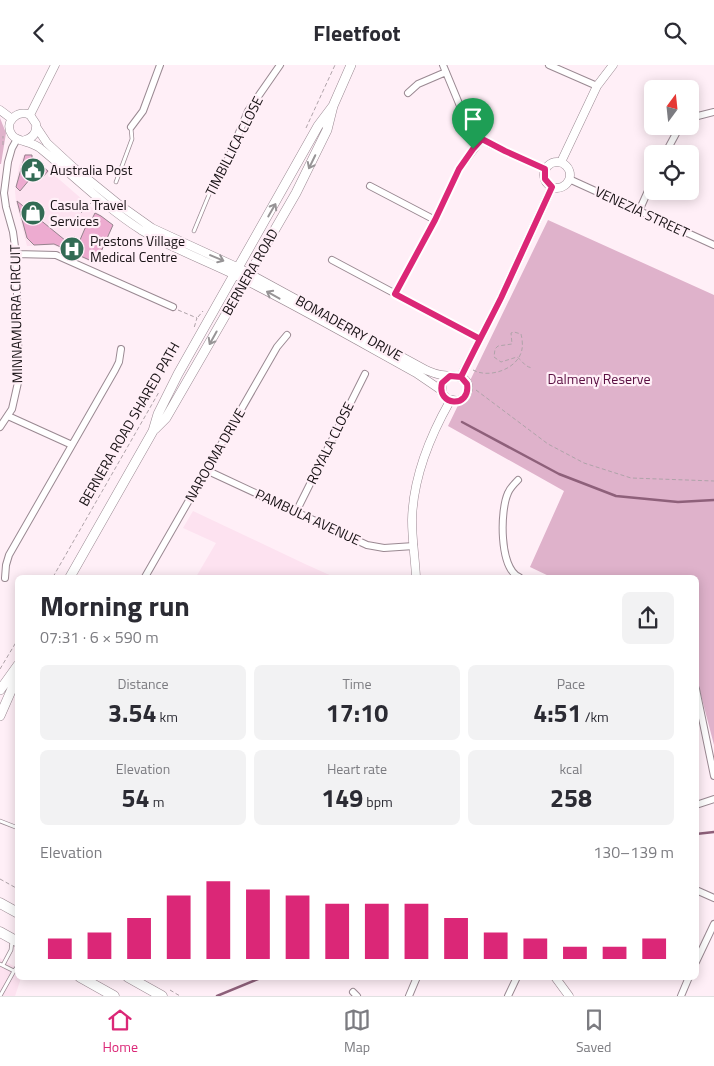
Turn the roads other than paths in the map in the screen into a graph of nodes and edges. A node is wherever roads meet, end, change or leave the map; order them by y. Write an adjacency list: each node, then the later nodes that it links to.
1 (55, 65): 14 (street)
2 (160, 65): 17 (street)
3 (280, 65): 23 (street, TIMBILLICA CLOSE)
4 (351, 65): 11 (main road, BERNERA ROAD)
5 (443, 65): 8 (street)
6 (549, 65): 9 (street)
7 (612, 65): 9 (street)
8 (446, 72): 10 (street); 19 (street)
9 (596, 86): 21 (street)
10 (408, 93)
11 (334, 106): 35 (main road, BERNERA ROAD, one-way to 11); 36 (main road, BERNERA ROAD, one-way to 36)
12 (0, 110): 16 (street)
13 (714, 112): 15 (street)
14 (30, 115): 16 (street); 18 (street)
15 (699, 116)
16 (12, 119): 20 (street)
17 (131, 127): 25 (lane)
18 (37, 128): 20 (street); 35 (street, one-way to 35)
19 (482, 139): 22 (street); 30 (street)
20 (21, 140): 33 (street, MINNAMURRA CIRCUIT); 35 (street)
21 (561, 162): 22 (street); 24 (street)
22 (545, 169): 27 (street)
23 (221, 176): 31 (lane, TIMBILLICA CLOSE)
24 (569, 179): 27 (street); 29 (street, VENEZIA STREET)
25 (116, 182)
26 (370, 186): 30 (street)
27 (552, 187): 40 (street)
28 (644, 200): 29 (street)
29 (639, 211): 32 (street, VENEZIA STREET)
30 (435, 220): 37 (street)
31 (194, 231)
32 (714, 245)
33 (16, 254): 38 (street); 47 (street, MINNAMURRA CIRCUIT)
34 (332, 260): 37 (street)
35 (237, 271): 36 (street); 49 (main road, BERNERA ROAD)
36 (248, 277): 43 (street, BOMADERRY DRIVE); 45 (street, BOMADERRY DRIVE, one-way to 36); 49 (main road, BERNERA ROAD, one-way to 49)
37 (395, 294): 40 (street)
38 (173, 307)
39 (287, 335): 51 (street, NAROOMA DRIVE)
40 (480, 339): 44 (street)
41 (120, 349): 50 (street)
42 (364, 374): 53 (street, ROYALA CLOSE)
43 (450, 376): 44 (street); 45 (street)
44 (461, 377): 46 (street)
45 (441, 391): 46 (street)
46 (450, 401): 54 (street)
47 (8, 416): 48 (street, MINNAMURRA CIRCUIT); 50 (street)
48 (0, 427)
49 (153, 431): 55 (main road, BERNERA ROAD)
50 (72, 445): 59 (street)
51 (206, 469): 53 (street, PAMBULA AVENUE); 56 (street, NAROOMA DRIVE)
52 (518, 480): 58 (street)
53 (296, 512): 54 (street, PAMBULA AVENUE)
54 (414, 546): 57 (street)
55 (71, 575)
56 (146, 575)
57 (416, 575)
58 (516, 575)
59 (5, 578)
60 (15, 669): 62 (main road)
61 (15, 682): 64 (main road)
62 (0, 690)
63 (699, 704): 65 (street)
64 (0, 717)
65 (714, 776)
66 (714, 799): 67 (street)
67 (699, 804)
68 (0, 821): 69 (lane)
69 (15, 827)
70 (699, 891): 71 (street)
71 (714, 898)
72 (0, 903): 73 (main road)
73 (15, 911)
74 (714, 924): 77 (street)
75 (0, 931): 76 (main road)
76 (14, 940): 78 (lane)
77 (699, 956)
78 (1, 965): 79 (lane)
79 (14, 971): 86 (lane)
80 (85, 980): 87 (main road)
81 (133, 980): 88 (main road)
82 (417, 980): 89 (street)
83 (516, 980): 90 (street)
84 (557, 980): 91 (street)
85 (688, 980): 92 (street)
86 (0, 996)
87 (114, 996)
88 (162, 996)
89 (409, 996)
90 (508, 996)
91 (569, 996)
92 (681, 996)

